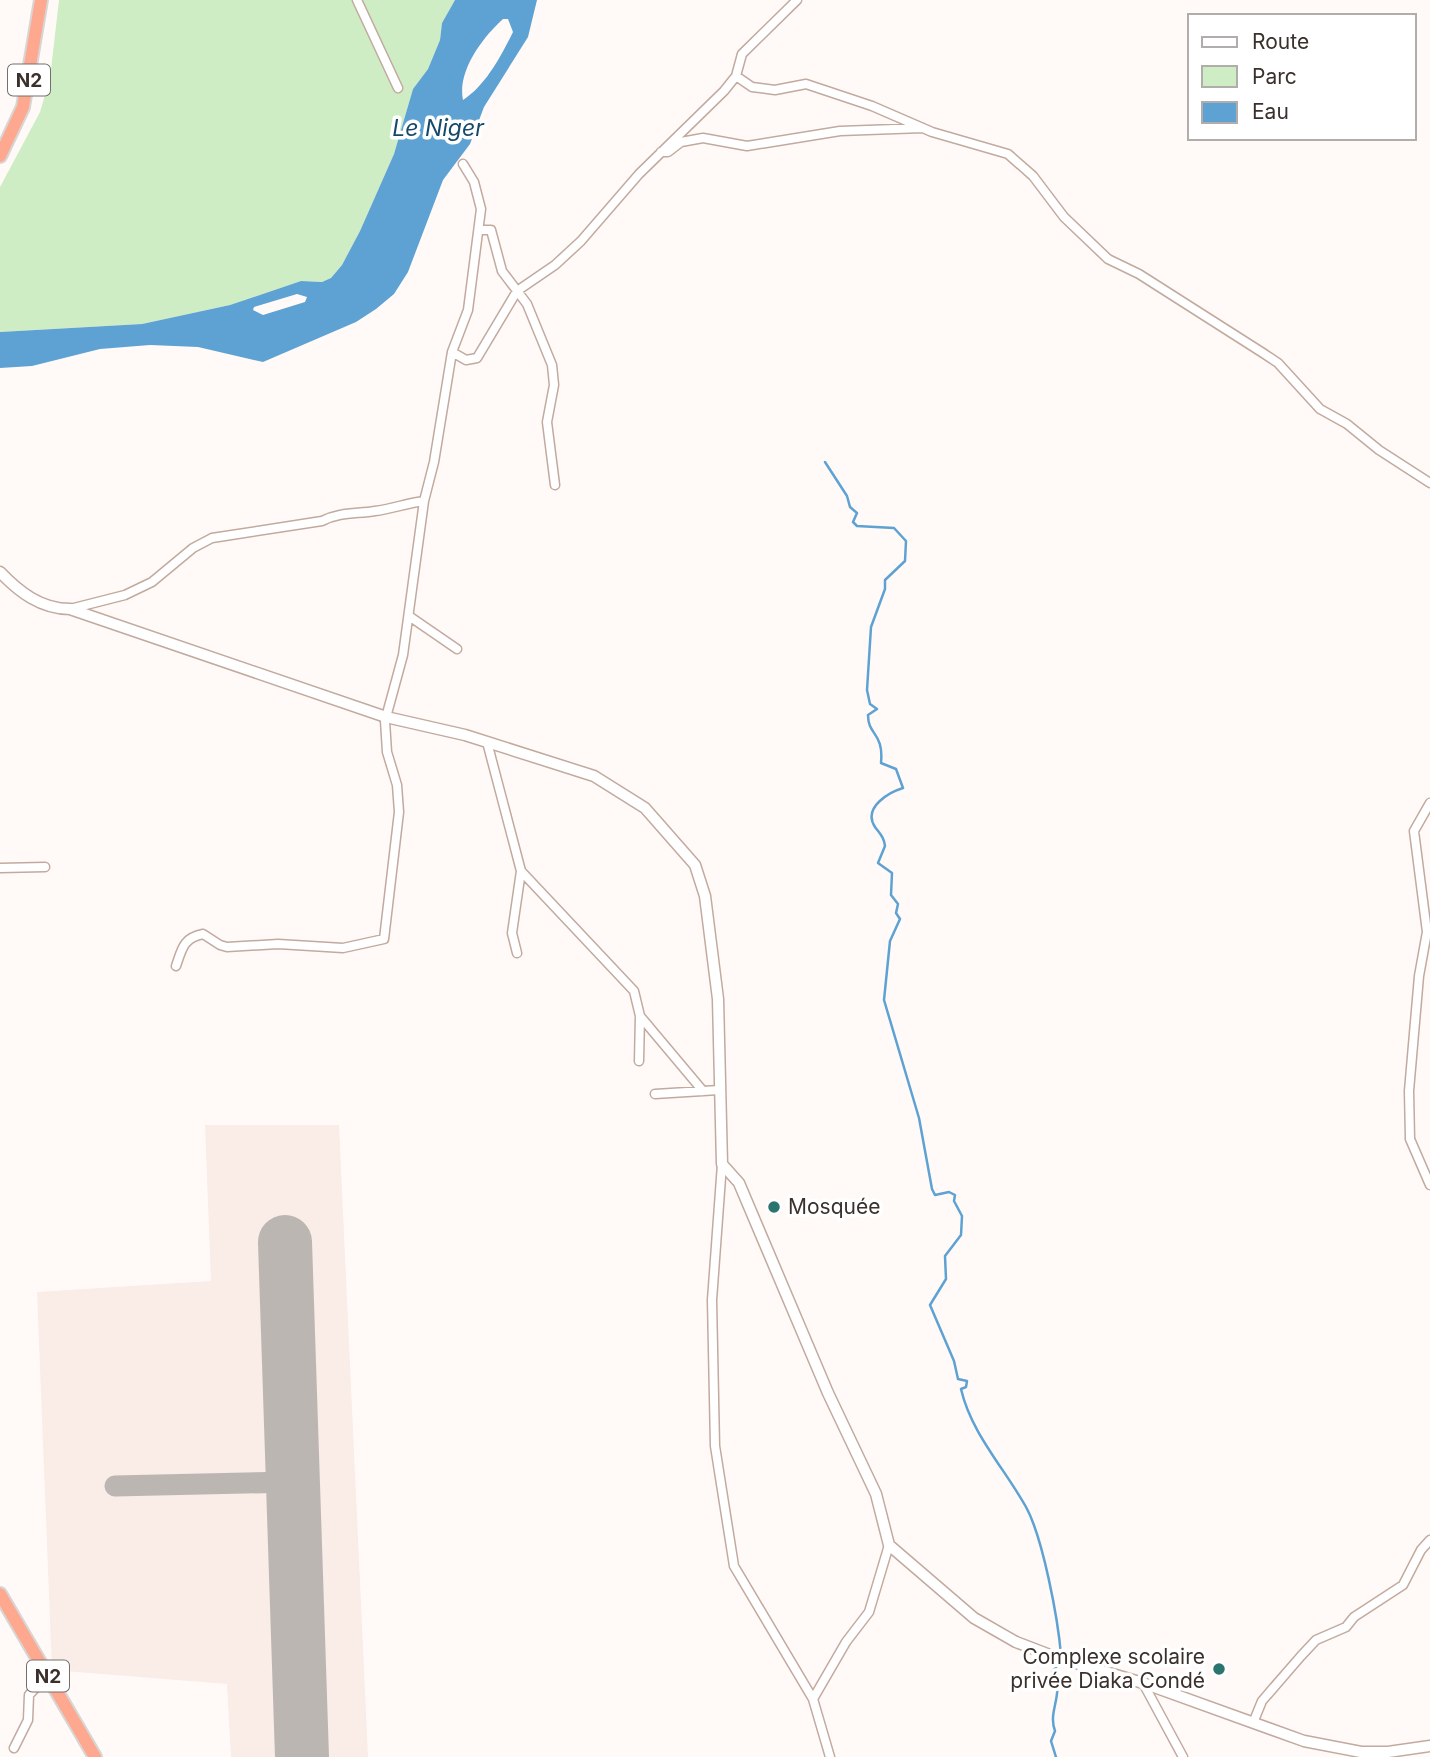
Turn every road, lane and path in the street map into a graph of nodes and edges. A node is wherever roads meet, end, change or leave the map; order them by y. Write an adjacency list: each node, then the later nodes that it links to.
1 (41, 0): 8 (highway, N2)
2 (357, 0): 5 (street)
3 (797, 0): 4 (street)
4 (736, 76): 6 (street); 7 (street)
5 (398, 88)
6 (923, 128): 7 (street); 13 (street)
7 (660, 152): 11 (street)
8 (0, 156)
9 (463, 164): 10 (street)
10 (480, 230): 11 (street); 12 (street)
11 (517, 291): 12 (street); 14 (street)
12 (452, 352): 15 (street)
13 (1430, 483)
14 (555, 485)
15 (424, 501): 17 (street); 18 (street)
16 (0, 572): 17 (street)
17 (70, 609): 20 (street)
18 (409, 617): 19 (street); 20 (street)
19 (457, 649)
20 (386, 717): 21 (street); 27 (street)
21 (487, 742): 25 (street); 30 (street)
22 (1430, 803): 34 (street)
23 (45, 867): 24 (street)
24 (0, 868)
25 (520, 871): 26 (street); 28 (street)
26 (517, 953)
27 (176, 966)
28 (640, 1016): 29 (street); 31 (street)
29 (639, 1061)
30 (719, 1090): 31 (street); 33 (street)
31 (703, 1091): 32 (street)
32 (655, 1094)
33 (722, 1164): 36 (street); 40 (street)
34 (1430, 1185)
35 (1430, 1540): 41 (street)
36 (889, 1545): 39 (street); 40 (street)
37 (0, 1594): 38 (highway, N2)
38 (47, 1675): 43 (street); 44 (highway, N2)
39 (1143, 1683): 41 (street); 46 (street)
40 (813, 1699): 45 (street)
41 (1253, 1723): 42 (street)
42 (1430, 1746)
43 (14, 1748)
44 (95, 1757)
45 (830, 1757)
46 (1183, 1757)

